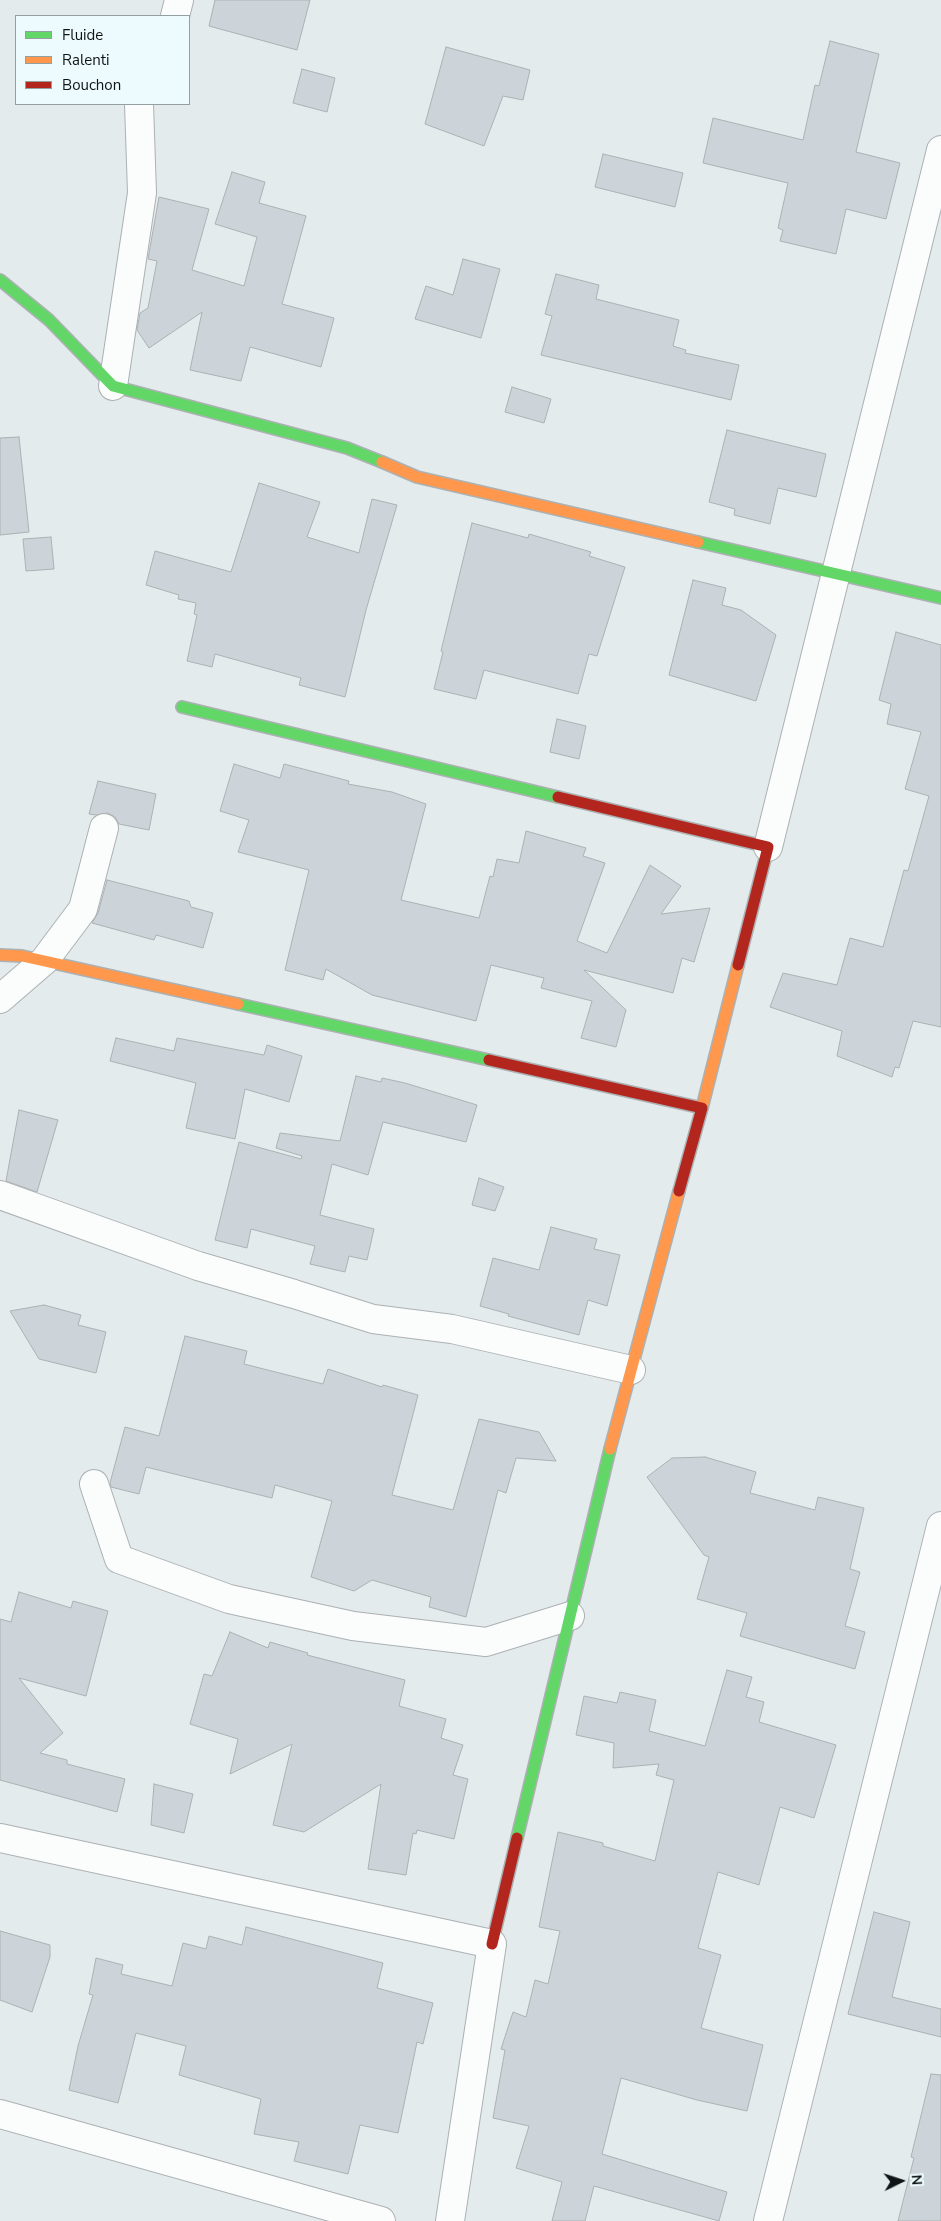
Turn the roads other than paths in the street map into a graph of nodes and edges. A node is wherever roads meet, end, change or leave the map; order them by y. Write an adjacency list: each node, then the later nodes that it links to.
1 (179, 0): 2 (street)
2 (175, 15)
3 (138, 105): 6 (street)
4 (941, 150): 7 (street)
5 (0, 280): 6 (street)
6 (113, 386): 7 (street)
7 (835, 573): 8 (street); 11 (street)
8 (941, 598)
9 (182, 707): 11 (street)
10 (104, 828): 13 (street)
11 (768, 847): 15 (street)
12 (0, 955): 13 (street)
13 (44, 961): 14 (street); 15 (street)
14 (0, 999)
15 (702, 1108): 17 (street)
16 (0, 1195): 17 (street)
17 (631, 1370): 20 (street)
18 (94, 1484): 20 (street)
19 (941, 1526): 26 (street)
20 (570, 1616): 22 (street)
21 (0, 1838): 22 (street)
22 (492, 1944): 25 (street)
23 (0, 2114): 24 (street)
24 (381, 2221)
25 (450, 2221)
26 (768, 2221)

